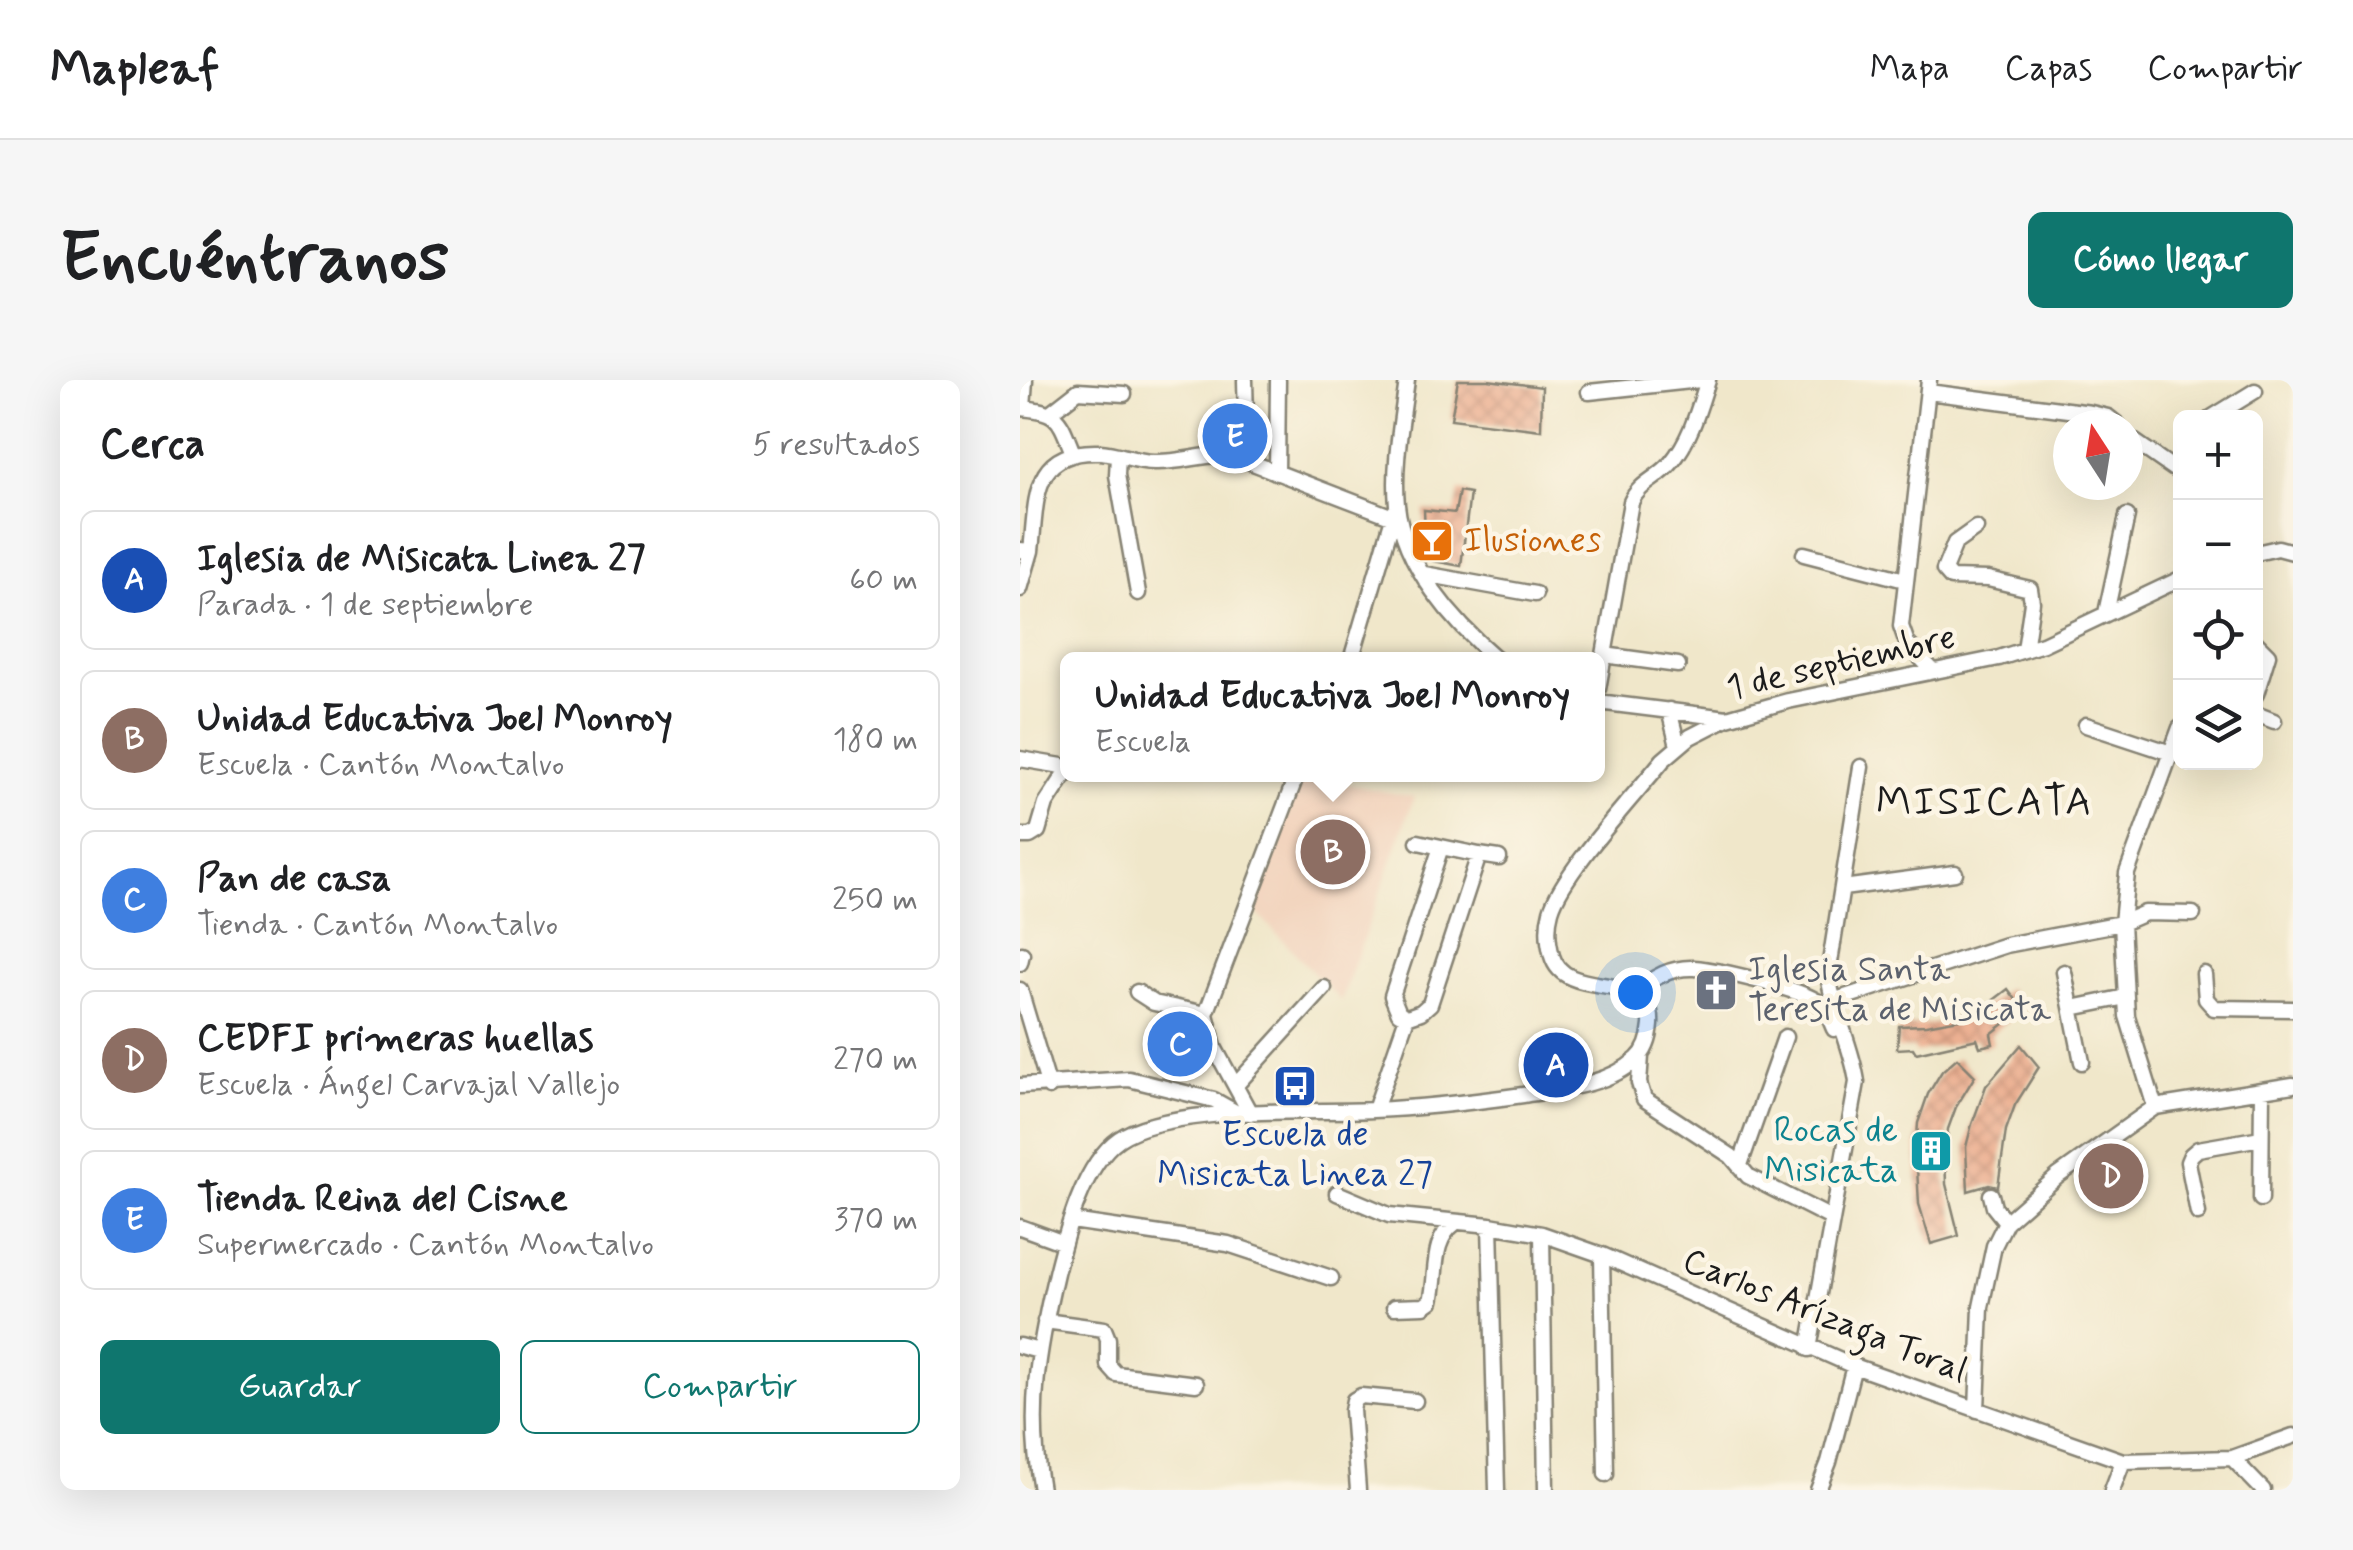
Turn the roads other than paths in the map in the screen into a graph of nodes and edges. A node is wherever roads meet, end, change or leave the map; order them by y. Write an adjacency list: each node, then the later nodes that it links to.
1 (1025, 380): 11 (street)
2 (1244, 380): 18 (street)
3 (1275, 380): 20 (street)
4 (1407, 380): 21 (street)
5 (1700, 380): 9 (street)
6 (1708, 380): 38 (street)
7 (1928, 386): 12 (street); 29 (street)
8 (2254, 391): 13 (street)
9 (1589, 392)
10 (1124, 394): 14 (street)
11 (1022, 408): 14 (street)
12 (2068, 410)
13 (2224, 410)
14 (1051, 412): 16 (street)
15 (2143, 446): 19 (street)
16 (1073, 453): 17 (street); 24 (street)
17 (1118, 456): 18 (street); 32 (street)
18 (1247, 460): 20 (street)
19 (2173, 464)
20 (1274, 472): 21 (street)
21 (1395, 512): 28 (street); 36 (street)
22 (2128, 516): 34 (street)
23 (1976, 528): 35 (street)
24 (1025, 550): 31 (street)
25 (2263, 550): 26 (street)
26 (2293, 552)
27 (1804, 554): 29 (street)
28 (1424, 574): 33 (street); 37 (street)
29 (1904, 580): 41 (street)
30 (2173, 582): 34 (street, 1 de septiembre)
31 (1020, 590)
32 (1138, 593)
33 (1535, 594)
34 (2106, 613): 35 (street, 1 de septiembre)
35 (2026, 650): 41 (street, 1 de septiembre)
36 (1352, 652)
37 (1489, 652)
38 (1605, 652)
39 (1605, 655): 40 (street)
40 (1678, 666)
41 (1933, 671): 45 (street, 1 de septiembre)
42 (1605, 703): 43 (street)
43 (1669, 710): 45 (street); 48 (street)
44 (2263, 717): 46 (street)
45 (1727, 718): 48 (street, 1 de septiembre)
46 (2274, 721)
47 (2086, 724): 50 (street)
48 (1678, 746): 70 (street, 1 de septiembre)
49 (2173, 747): 50 (street)
50 (2171, 753): 64 (street)
51 (1020, 759): 52 (street)
52 (1060, 766)
53 (1861, 767): 62 (street)
54 (1060, 781): 56 (street)
55 (1294, 782): 75 (street)
56 (1020, 836)
57 (1418, 842): 58 (street)
58 (1440, 846): 59 (street); 76 (street)
59 (1479, 855): 60 (street); 76 (street)
60 (1499, 858)
61 (1955, 873): 62 (street)
62 (1843, 888): 72 (street)
63 (2193, 914): 64 (street)
64 (2122, 923): 71 (street); 72 (street)
65 (2064, 972): 73 (street)
66 (2204, 974): 74 (street)
67 (1324, 988): 81 (street)
68 (1020, 990): 84 (street)
69 (1137, 992): 75 (street)
70 (1640, 994): 78 (street); 79 (street)
71 (2126, 997): 73 (street); 86 (street)
72 (1832, 1001): 79 (street)
73 (2072, 1008): 80 (street)
74 (2293, 1008)
75 (1206, 1014): 81 (street)
76 (1407, 1017): 87 (street)
77 (1785, 1038): 90 (street)
78 (1641, 1056): 87 (street); 90 (street)
79 (1853, 1056): 95 (street)
80 (2082, 1062)
81 (1236, 1085): 88 (street)
82 (2293, 1085): 85 (street)
83 (1020, 1086): 84 (street)
84 (1049, 1087): 88 (street)
85 (2262, 1090): 86 (street); 89 (street)
86 (2155, 1107): 97 (street)
87 (1375, 1110): 88 (street)
88 (1245, 1114): 96 (street)
89 (2261, 1138): 93 (street); 94 (street)
90 (1740, 1165): 95 (street)
91 (1337, 1193): 98 (street, Carlos Arízaga Toral)
92 (1991, 1195): 97 (street)
93 (2262, 1198)
94 (2198, 1213)
95 (1831, 1218): 108 (street)
96 (1072, 1221): 102 (street); 104 (street)
97 (2006, 1222): 113 (street)
98 (1455, 1223): 99 (street, Carlos Arízaga Toral); 105 (street)
99 (1490, 1224): 101 (street, Carlos Arízaga Toral); 121 (street)
100 (1020, 1227): 102 (street)
101 (1542, 1234): 103 (street, Carlos Arízaga Toral); 122 (street)
102 (1064, 1243): 106 (street)
103 (1602, 1255): 108 (street, Carlos Arízaga Toral); 118 (street)
104 (1331, 1278)
105 (1394, 1307)
106 (1045, 1321): 109 (street); 111 (street)
107 (1020, 1346): 109 (street)
108 (1809, 1349): 110 (street, Carlos Arízaga Toral)
109 (1039, 1350): 114 (street)
110 (1854, 1366): 113 (street, Carlos Arízaga Toral); 123 (street)
111 (1196, 1384)
112 (1415, 1401): 120 (street)
113 (1977, 1410): 117 (street, Carlos Arízaga Toral)
114 (1026, 1426): 119 (street)
115 (2293, 1436): 116 (street, Carlos Arízaga Toral)
116 (2232, 1458): 117 (street, Carlos Arízaga Toral); 125 (street)
117 (2123, 1461): 124 (street)
118 (1606, 1474)
119 (1041, 1490)
120 (1358, 1490)
121 (1497, 1490)
122 (1546, 1490)
123 (1818, 1490)
124 (2112, 1490)
125 (2263, 1490)

